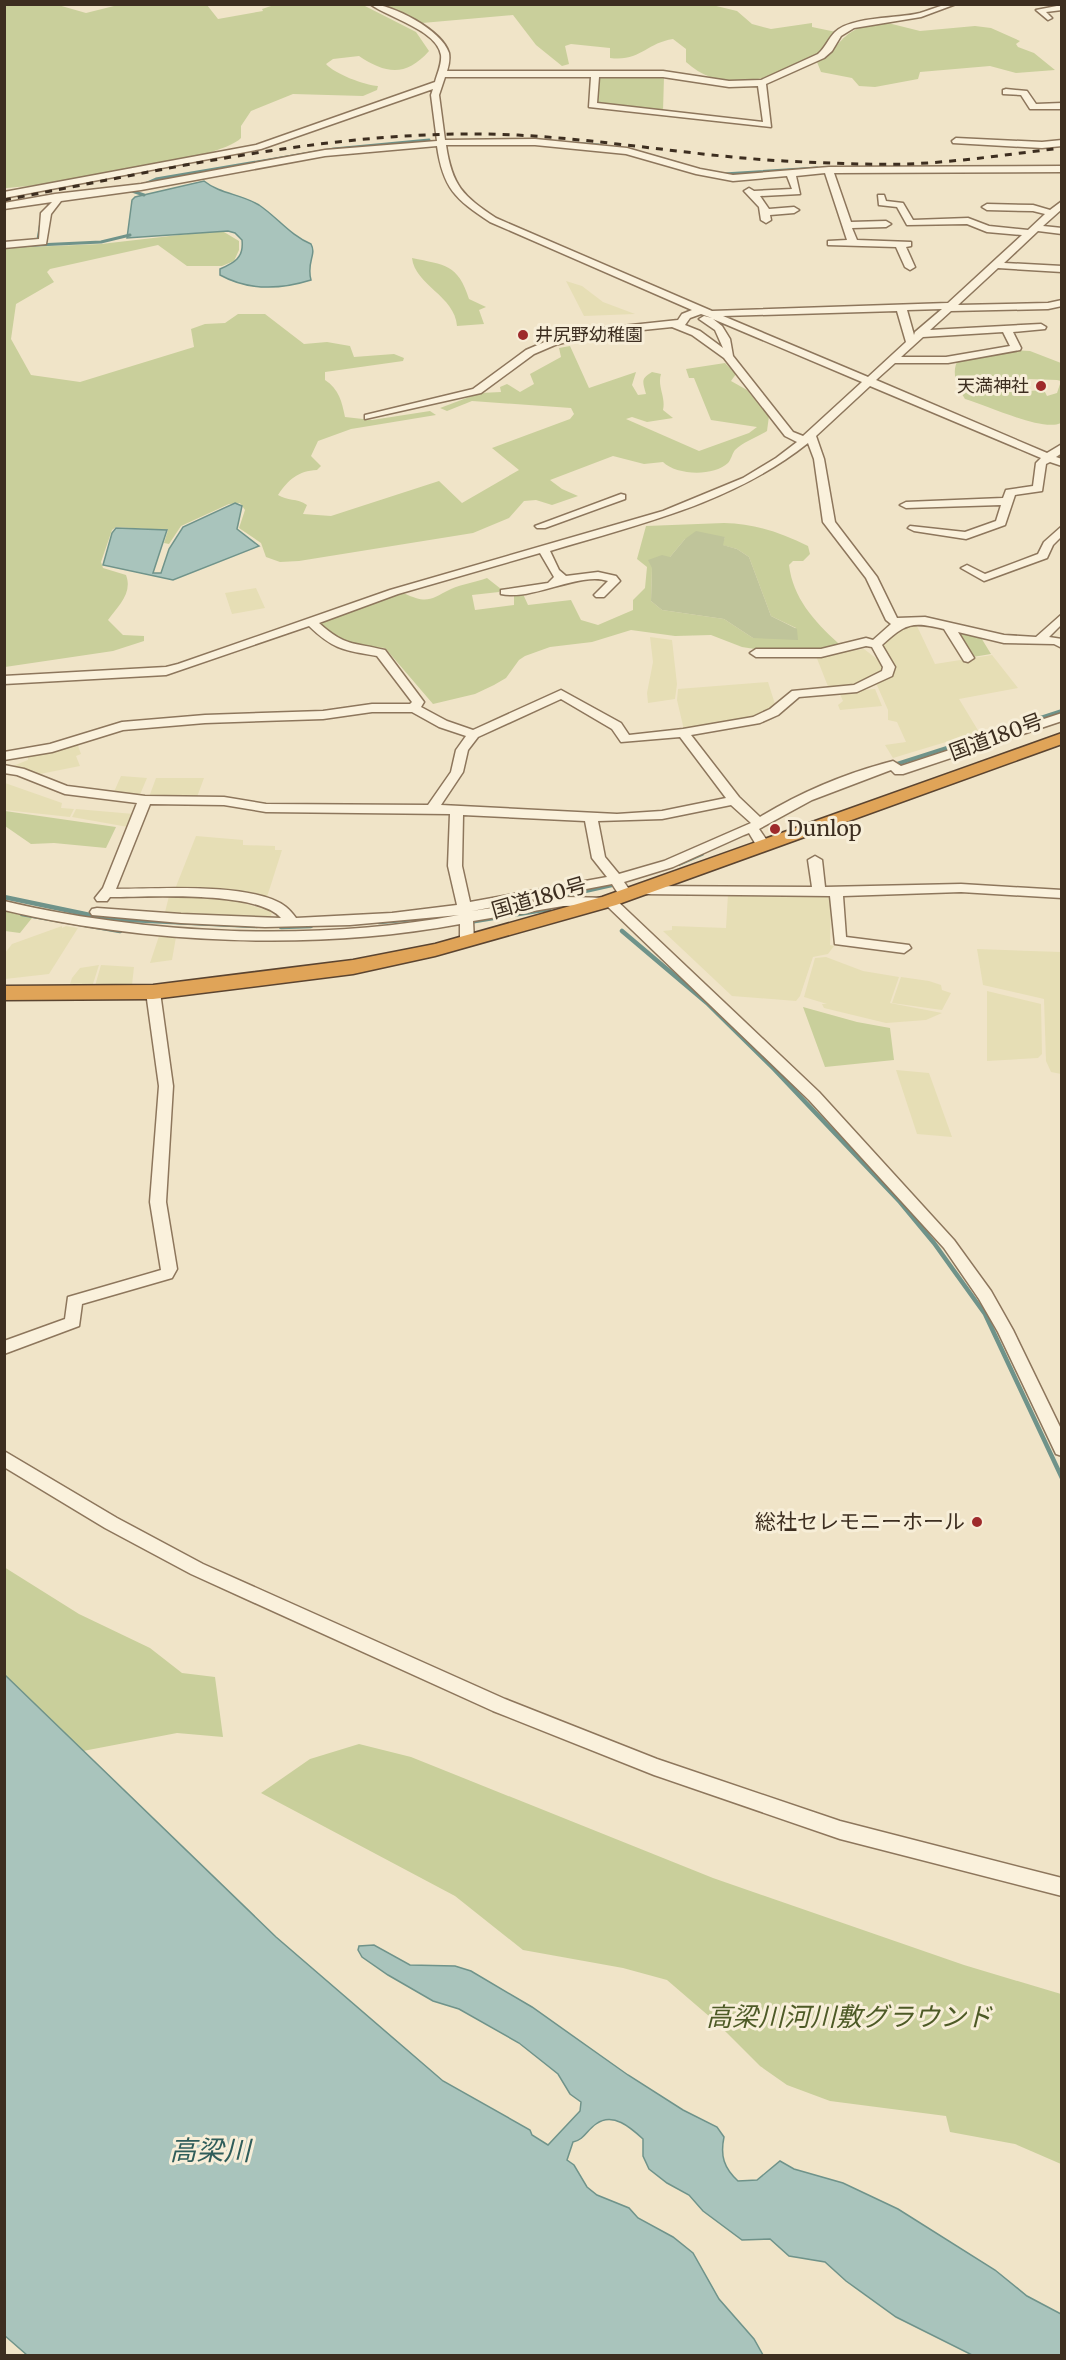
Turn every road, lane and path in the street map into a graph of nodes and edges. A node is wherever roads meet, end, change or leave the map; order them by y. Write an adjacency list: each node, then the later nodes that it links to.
1 (374, 4): 6 (street)
2 (952, 4): 7 (street)
3 (1062, 7): 4 (street)
4 (1048, 18)
5 (595, 75): 6 (street); 7 (street); 7 (street)
6 (440, 79): 12 (street); 19 (street)
7 (762, 83)
8 (1006, 92): 9 (street)
9 (1059, 106): 10 (street)
10 (1062, 117)
11 (956, 141): 13 (street)
12 (442, 142): 17 (street); 21 (street); 40 (street)
13 (1062, 143)
14 (1062, 169): 15 (street)
15 (829, 170): 16 (street); 27 (street)
16 (790, 172): 17 (street); 18 (street)
17 (742, 177): 18 (street)
18 (751, 194): 24 (street)
19 (4, 195)
20 (881, 196): 26 (street)
21 (57, 200): 23 (street); 33 (street)
22 (1062, 204): 25 (street)
23 (4, 206)
24 (794, 210)
25 (1051, 213): 26 (street); 29 (street)
26 (979, 224): 29 (street)
27 (848, 225): 28 (street); 32 (street)
28 (886, 225)
29 (1032, 231): 30 (street); 34 (street)
30 (1061, 231)
31 (831, 243): 32 (street)
32 (853, 244): 35 (street)
33 (4, 245)
34 (995, 265): 36 (street); 38 (street)
35 (910, 267)
36 (1062, 269)
37 (1062, 303): 38 (street)
38 (949, 307): 39 (street); 46 (street)
39 (900, 308): 41 (street); 46 (street)
40 (701, 310): 41 (street); 42 (street)
41 (712, 314): 49 (street)
42 (686, 316): 43 (street); 47 (street)
43 (673, 324): 47 (street); 50 (street)
44 (1041, 327): 45 (street)
45 (1007, 330): 46 (street); 48 (street)
46 (915, 338): 48 (street)
47 (728, 356): 51 (street)
48 (891, 360): 49 (street)
49 (868, 381): 51 (street); 53 (street)
50 (369, 417)
51 (807, 438): 58 (street); 69 (street)
52 (1062, 447): 53 (street)
53 (1048, 457): 54 (street); 56 (street)
54 (1062, 463)
55 (621, 497): 58 (street)
56 (1008, 501): 57 (street); 60 (street)
57 (906, 505)
58 (602, 518): 59 (street); 62 (street)
59 (541, 526)
60 (914, 528)
61 (1062, 529): 63 (street)
62 (543, 549): 64 (street); 68 (street)
63 (967, 567)
64 (561, 577): 65 (street); 66 (street)
65 (505, 592)
66 (600, 595)
67 (1062, 618): 71 (street)
68 (310, 621): 76 (street); 77 (street)
69 (899, 623): 70 (street); 72 (street)
70 (948, 626): 71 (street); 75 (street)
71 (1038, 641): 73 (street)
72 (876, 644): 74 (street); 79 (street)
73 (1062, 645)
74 (756, 653)
75 (968, 658)
76 (4, 680)
77 (414, 708): 80 (street); 82 (street)
78 (1062, 717): 89 (street)
79 (683, 733): 80 (street); 85 (street)
80 (474, 734): 86 (street)
81 (1062, 738): 90 (highway, 国道180号)
82 (4, 756)
83 (4, 769): 84 (street)
84 (145, 800): 86 (street); 95 (street)
85 (734, 800): 88 (street); 89 (street)
86 (432, 809): 87 (street)
87 (457, 811): 88 (street); 99 (street)
88 (591, 817): 92 (street)
89 (755, 826): 90 (street); 92 (street)
90 (763, 844): 92 (highway, 国道180号)
91 (815, 860): 93 (street)
92 (621, 888): 93 (street); 99 (highway, 国道180号); 99 (street); 105 (street)
93 (819, 892): 94 (street)
94 (836, 892): 96 (street); 101 (street)
95 (105, 893): 98 (street); 100 (street)
96 (1062, 894)
97 (4, 905): 98 (street)
98 (95, 917): 99 (street); 100 (street)
99 (466, 919): 100 (street); 102 (highway, 国道180号)
100 (292, 922)
101 (904, 948)
102 (153, 992): 103 (highway, 国道180号); 104 (street)
103 (4, 993)
104 (4, 1348)
105 (1062, 1449)
106 (4, 1458): 107 (street)
107 (1062, 1887)

